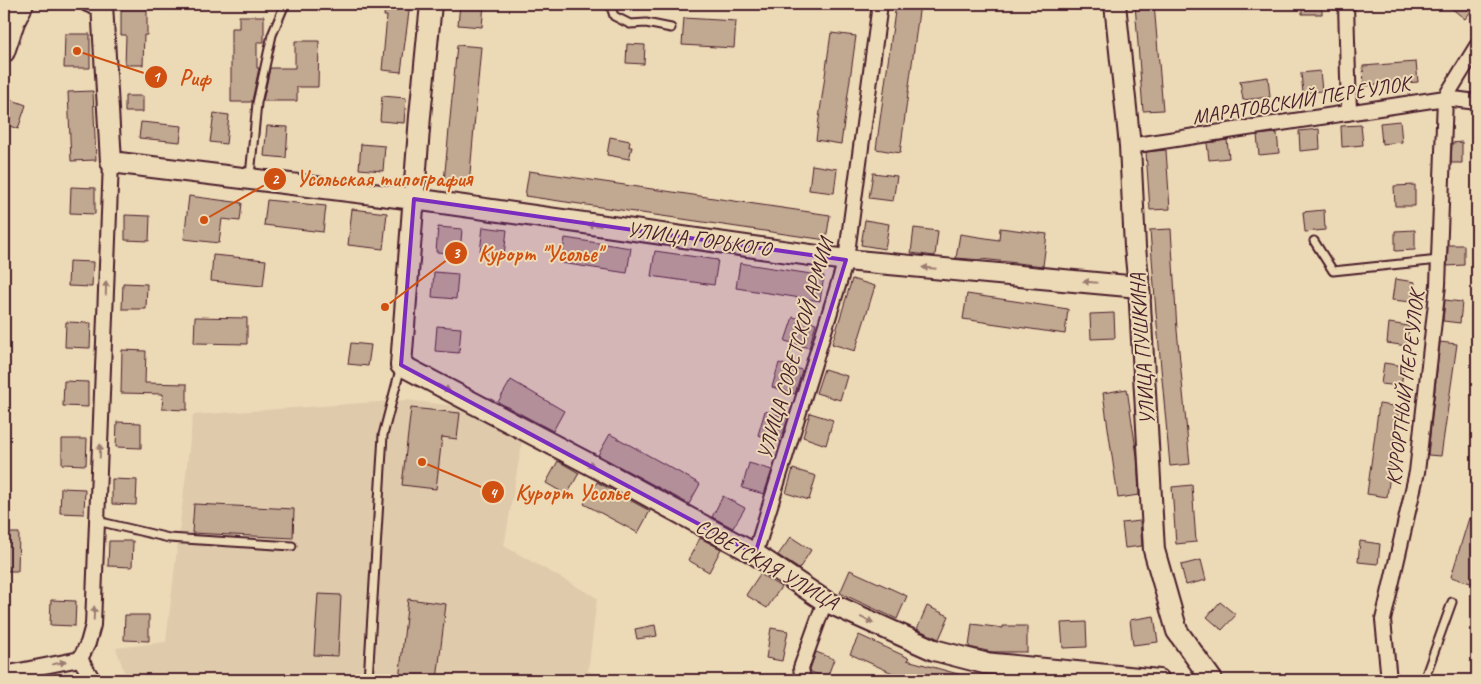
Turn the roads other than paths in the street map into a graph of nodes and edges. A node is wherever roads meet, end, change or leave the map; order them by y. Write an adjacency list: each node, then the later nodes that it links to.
1 (23, 4): 9 (street)
2 (285, 4): 18 (lane)
3 (431, 4): 19 (street)
4 (610, 4): 10 (lane)
5 (880, 4): 21 (street, УЛИЦА СОВЕТСКОЙ АРМИИ)
6 (1115, 4): 16 (street, УЛИЦА ПУШКИНА)
7 (1346, 4): 15 (street)
8 (97, 6): 17 (street)
9 (9, 20): 12 (street)
10 (672, 28)
11 (1477, 46): 13 (street)
12 (4, 52)
13 (1445, 98): 14 (street, МАРАТОВСКИЙ ПЕРЕУЛОК); 15 (street, МАРАТОВСКИЙ ПЕРЕУЛОК); 22 (street, КУРОРТНЫЙ ПЕРЕУЛОК)
14 (1477, 102)
15 (1349, 113): 16 (street, МАРАТОВСКИЙ ПЕРЕУЛОК)
16 (1130, 146): 23 (street, УЛИЦА ПУШКИНА)
17 (111, 162): 18 (street, УЛИЦА ГОРЬКОГО); 25 (street, one-way to 17)
18 (250, 179): 19 (street, УЛИЦА ГОРЬКОГО)
19 (414, 199): 21 (street, УЛИЦА ГОРЬКОГО, one-way to 19); 24 (street)
20 (1314, 241): 22 (lane)
21 (846, 260): 23 (street, УЛИЦА ГОРЬКОГО, one-way to 21); 27 (street, УЛИЦА СОВЕТСКОЙ АРМИИ)
22 (1439, 260): 37 (street, КУРОРТНЫЙ ПЕРЕУЛОК)
23 (1139, 287): 36 (street, УЛИЦА ПУШКИНА)
24 (401, 365): 27 (street, СОВЕТСКАЯ УЛИЦА, one-way to 27); 33 (lane)
25 (97, 521): 26 (lane); 30 (street, one-way to 25)
26 (292, 546)
27 (755, 554): 28 (street, СОВЕТСКАЯ УЛИЦА)
28 (825, 601): 34 (street); 35 (street, СОВЕТСКАЯ УЛИЦА, one-way to 35)
29 (1452, 602): 38 (lane)
30 (80, 659): 31 (street, one-way to 30); 32 (street)
31 (4, 674)
32 (93, 680)
33 (368, 680)
34 (803, 680)
35 (1159, 680)
36 (1212, 680)
37 (1389, 680)
38 (1424, 680)

